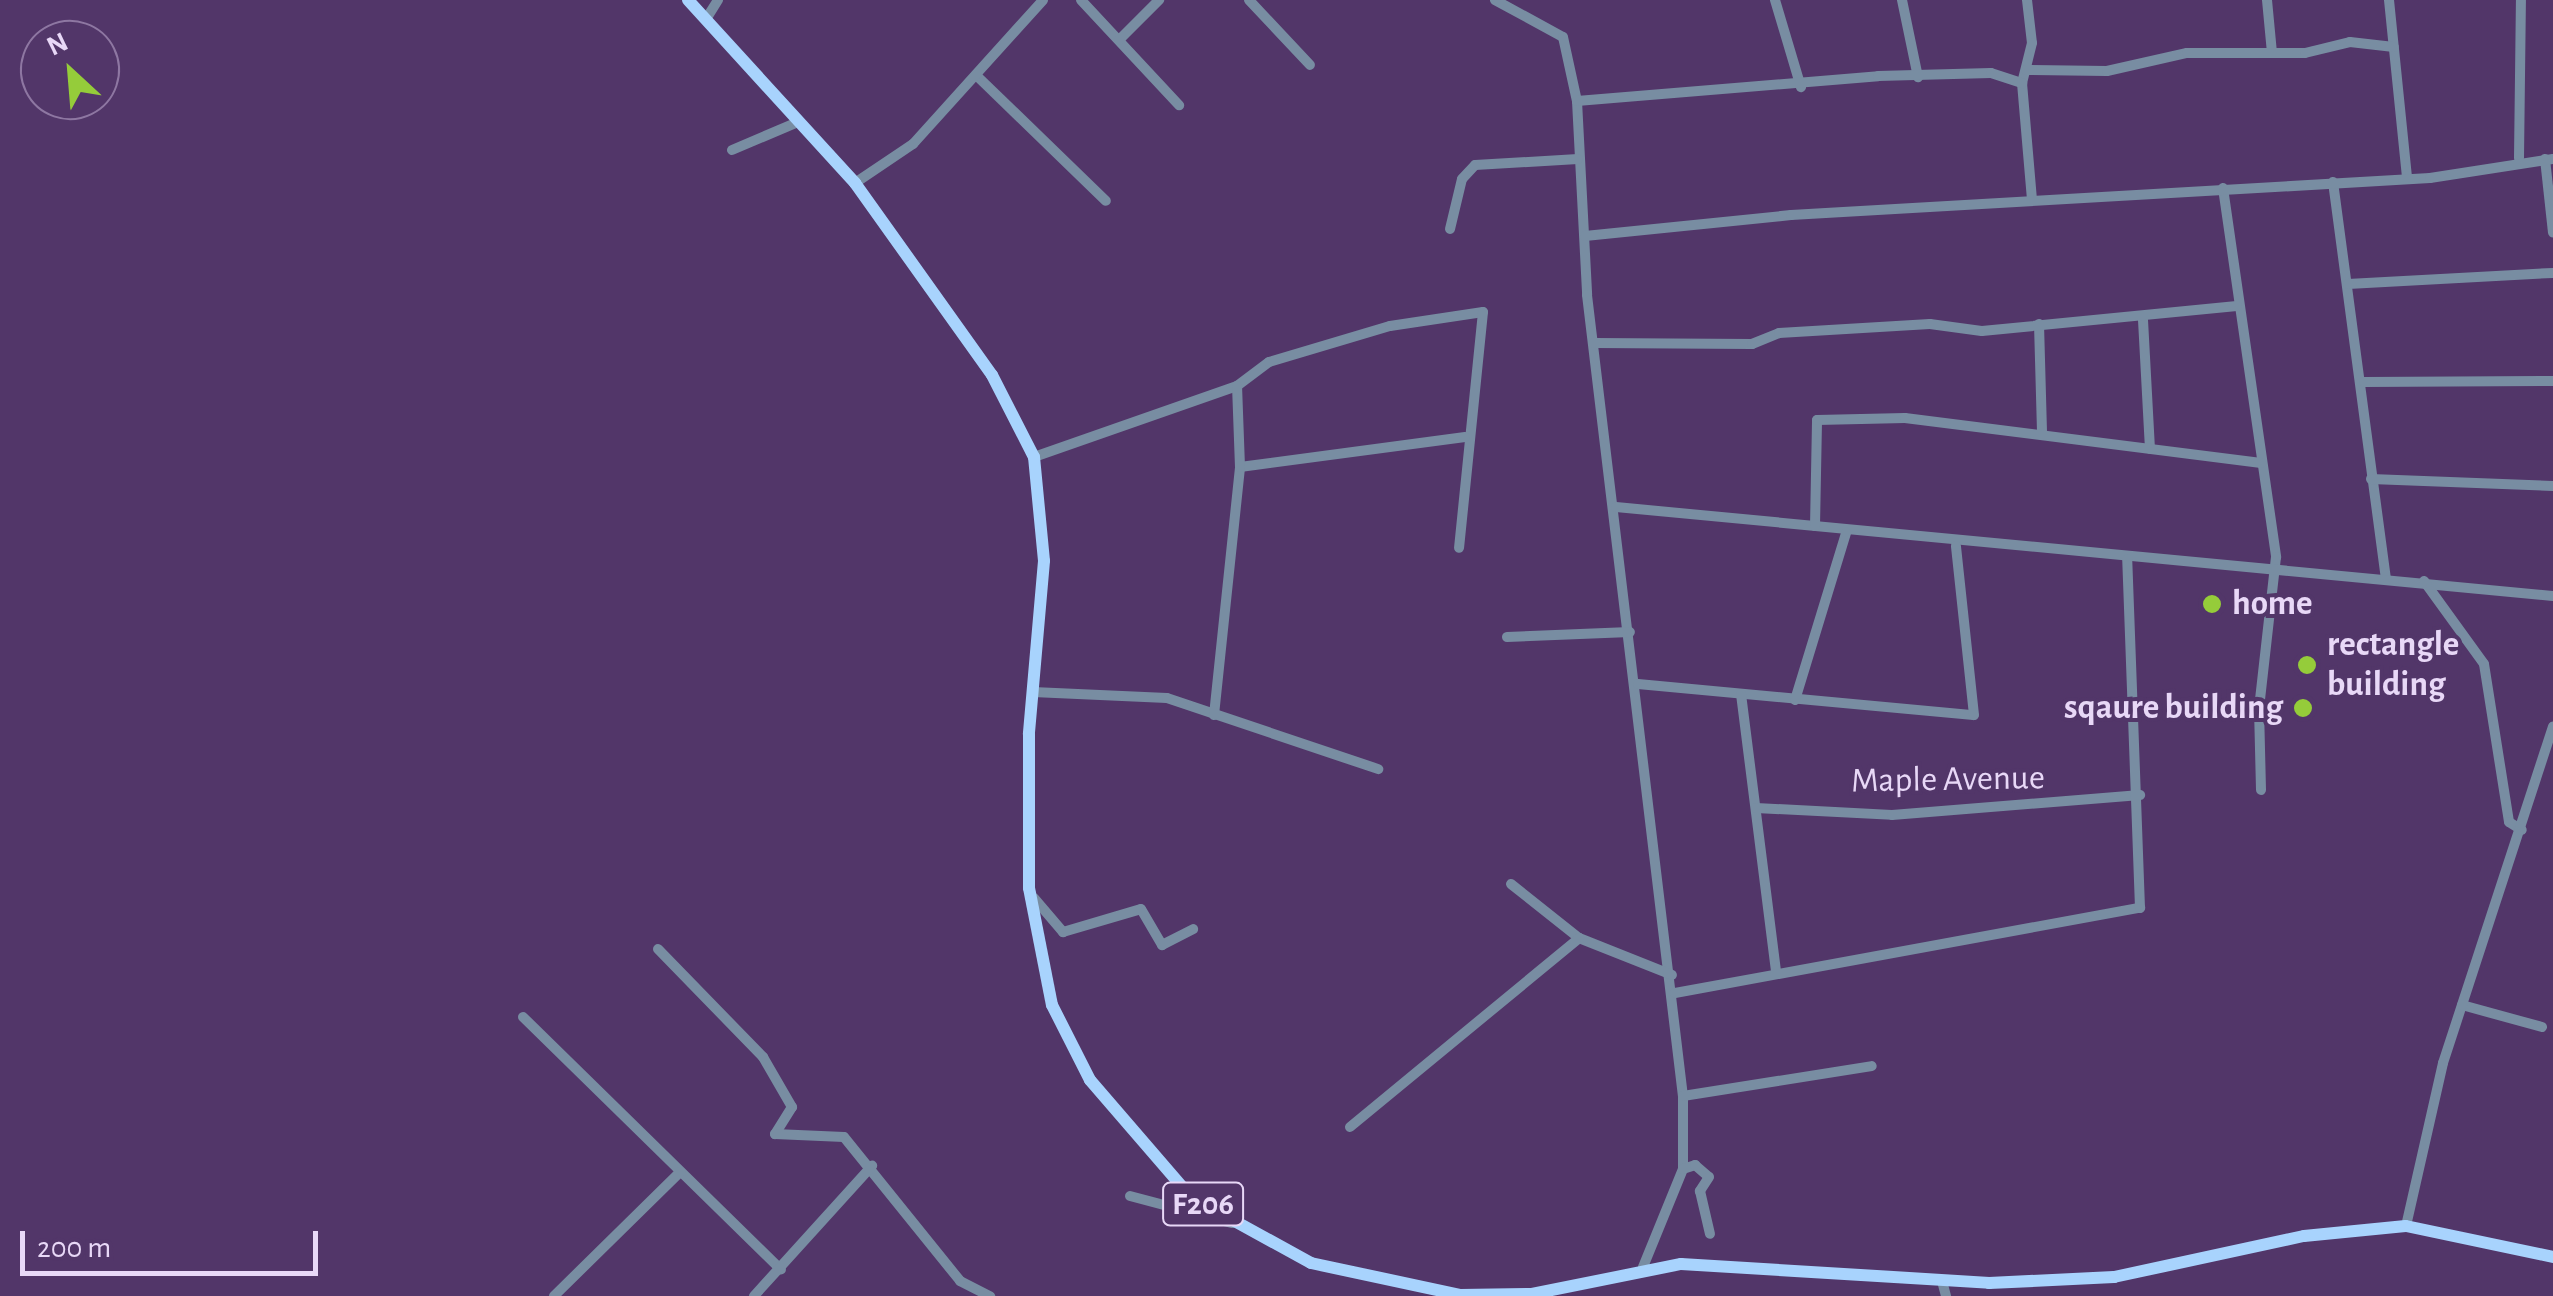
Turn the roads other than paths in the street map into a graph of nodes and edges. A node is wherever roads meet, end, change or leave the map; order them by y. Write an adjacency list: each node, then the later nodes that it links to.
1 (688, 0): 14 (main road, F206)
2 (718, 0): 14 (street)
3 (1042, 0): 21 (street)
4 (1081, 0): 15 (street)
5 (1158, 0): 15 (street)
6 (1248, 0): 18 (street)
7 (1495, 0): 24 (street)
8 (1774, 0): 23 (street)
9 (1902, 0): 20 (street)
10 (2027, 0): 19 (street)
11 (2267, 0): 17 (street)
12 (2389, 0): 16 (street)
13 (2521, 0): 28 (street)
14 (708, 16): 26 (main road, F206)
15 (1119, 40): 25 (street)
16 (2394, 46): 17 (street); 31 (street)
17 (2272, 53): 19 (street)
18 (1310, 65)
19 (2026, 70): 22 (street)
20 (1918, 77): 22 (street); 23 (street)
21 (978, 78): 33 (street); 36 (street)
22 (2022, 83): 35 (street)
23 (1801, 86): 24 (street)
24 (1577, 102): 29 (street)
25 (1179, 105)
26 (798, 122): 27 (street); 33 (main road, F206)
27 (732, 150)
28 (2519, 158): 30 (street); 31 (street)
29 (1578, 159): 37 (street); 39 (street)
30 (2549, 159): 38 (street)
31 (2407, 178): 32 (street)
32 (2333, 182): 34 (street); 41 (street)
33 (855, 184): 52 (main road, F206)
34 (2223, 188): 35 (street); 42 (street)
35 (2032, 199): 39 (street)
36 (1106, 201)
37 (1450, 228)
38 (2553, 233)
39 (1585, 236): 45 (street)
40 (2553, 273): 41 (street)
41 (2348, 284): 47 (street)
42 (2237, 306): 43 (street); 53 (street)
43 (2143, 320): 44 (street); 51 (street)
44 (2039, 324): 45 (street); 49 (street)
45 (1594, 343): 57 (street)
46 (2553, 381): 47 (street)
47 (2364, 382): 55 (street)
48 (1237, 386): 50 (street); 52 (street); 54 (street)
49 (2042, 434): 51 (street); 58 (street)
50 (1465, 436): 54 (street); 61 (street)
51 (2150, 449): 53 (street)
52 (1034, 457): 70 (main road, F206)
53 (2261, 463): 63 (street)
54 (1240, 467): 73 (street)
55 (2371, 478): 56 (street); 64 (street)
56 (2553, 486)
57 (1616, 507): 58 (street); 67 (street)
58 (1815, 526): 59 (street)
59 (1846, 533): 60 (street); 72 (street)
60 (1956, 546): 62 (street); 72 (street)
61 (1459, 548)
62 (2127, 559): 63 (street); 77 (street)
63 (2275, 570): 64 (street); 76 (street)
64 (2386, 576): 65 (street)
65 (2424, 581): 66 (street); 79 (street)
66 (2553, 596)
67 (1630, 632): 68 (street); 69 (street)
68 (1507, 637)
69 (1638, 684): 71 (street); 86 (street)
70 (1032, 692): 73 (street); 81 (main road, F206)
71 (1741, 694): 72 (street); 78 (street)
72 (1795, 700)
73 (1214, 715): 75 (street)
74 (2553, 726): 79 (street)
75 (1378, 769)
76 (2261, 790)
77 (2140, 795): 78 (street, Maple Avenue); 85 (street)
78 (1756, 808): 85 (street)
79 (2522, 830): 88 (street)
80 (1511, 884): 83 (street)
81 (1029, 888): 82 (street); 98 (main road, F206)
82 (1193, 929)
83 (1579, 938): 86 (street); 93 (street)
84 (658, 949): 94 (street)
85 (1776, 973): 87 (street)
86 (1672, 976): 87 (street)
87 (1675, 993): 92 (street)
88 (2462, 1005): 90 (street); 99 (street)
89 (523, 1017): 96 (street)
90 (2542, 1027)
91 (1872, 1066): 92 (street)
92 (1682, 1096): 95 (street)
93 (1350, 1127)
94 (872, 1166): 103 (street); 105 (street)
95 (1683, 1169): 100 (street); 102 (street)
96 (680, 1172): 103 (street); 107 (street)
97 (1130, 1196): 98 (street)
98 (1232, 1223): 106 (main road, F206)
99 (2406, 1226): 101 (main road, F206); 104 (main road, F206)
100 (1710, 1234)
101 (2553, 1258)
102 (1643, 1268): 104 (main road, F206); 106 (main road, F206)
103 (781, 1270): 108 (street)
104 (1942, 1281): 111 (street)
105 (970, 1284): 109 (street); 110 (street)
106 (1532, 1295)
107 (554, 1296)
108 (754, 1296)
109 (956, 1296)
110 (990, 1296)
111 (1946, 1296)

